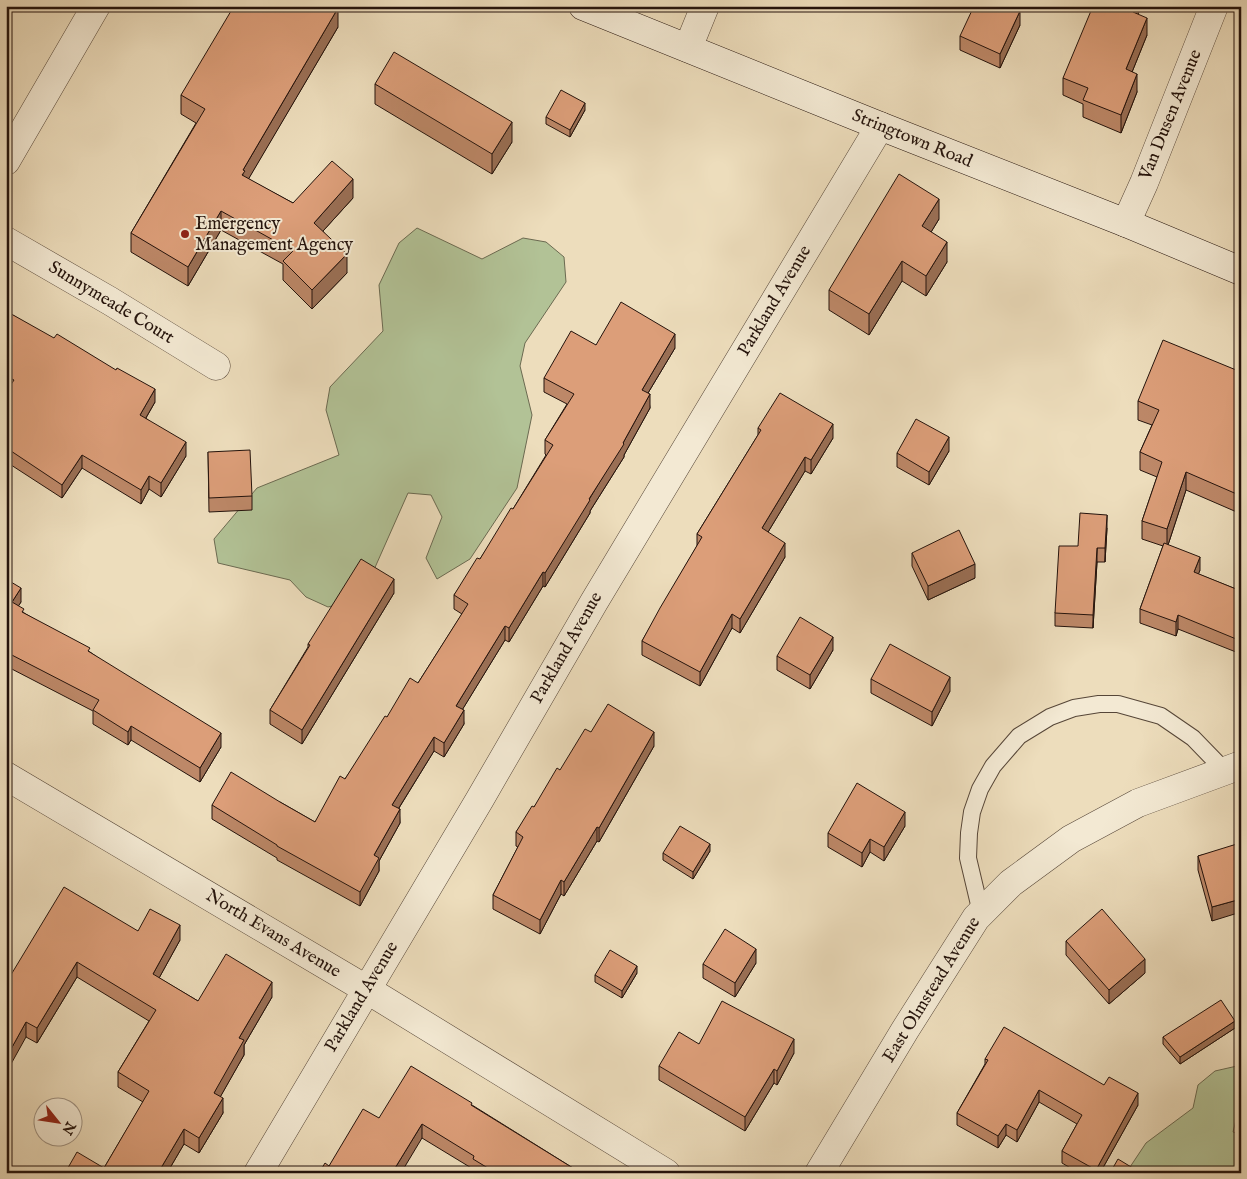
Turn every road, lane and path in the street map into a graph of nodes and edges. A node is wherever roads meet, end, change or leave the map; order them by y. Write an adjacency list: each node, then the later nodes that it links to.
1 (96, 6): 7 (street)
2 (583, 6): 5 (street, Stringtown Road)
3 (705, 6): 5 (street)
4 (1214, 6): 8 (street, Van Dusen Avenue)
5 (688, 48): 6 (street, Stringtown Road)
6 (880, 126): 8 (street, Stringtown Road); 15 (street, Parkland Avenue)
7 (6, 161)
8 (1126, 223): 10 (street, Stringtown Road)
9 (6, 241): 11 (street, Sunnymeade Court)
10 (1241, 271)
11 (216, 366)
12 (1233, 768): 14 (street, East Olmstead Avenue); 14 (lane)
13 (6, 776): 15 (street, North Evans Avenue)
14 (981, 913): 18 (street, East Olmstead Avenue)
15 (366, 990): 16 (street, Parkland Avenue); 17 (street, North Evans Avenue)
16 (258, 1173)
17 (666, 1173)
18 (820, 1173)

